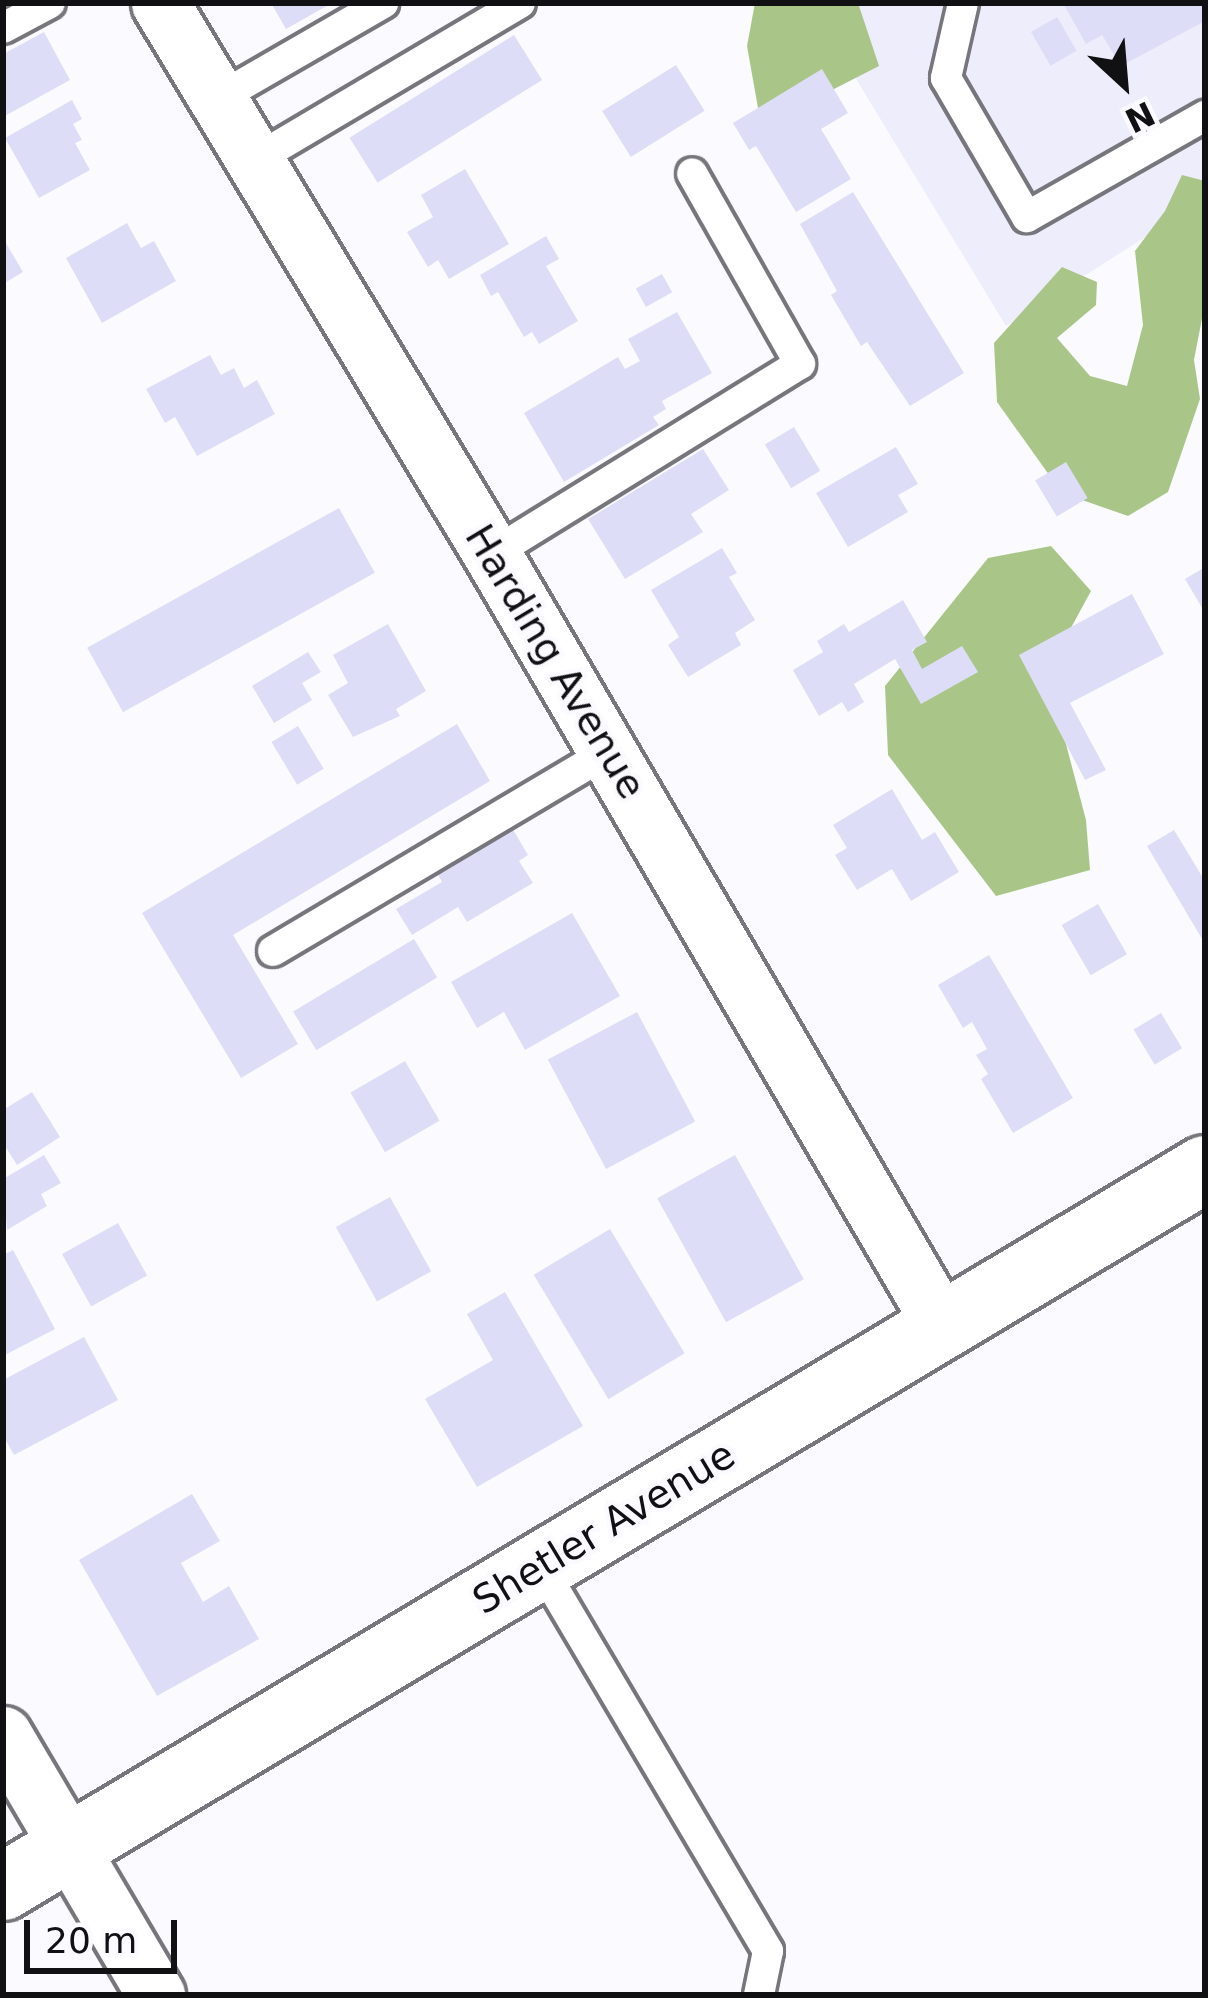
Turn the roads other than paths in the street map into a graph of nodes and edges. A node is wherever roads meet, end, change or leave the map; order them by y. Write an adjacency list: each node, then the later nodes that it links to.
1 (50, 3): 6 (lane)
2 (160, 3): 7 (street, Harding Avenue)
3 (383, 3): 7 (lane)
4 (520, 3): 9 (lane)
5 (963, 3): 8 (lane)
6 (3, 28)
7 (217, 99): 9 (street, Harding Avenue)
8 (1205, 116)
9 (254, 161): 11 (street, Harding Avenue)
10 (692, 173): 11 (lane)
11 (492, 554): 12 (street, Harding Avenue)
12 (608, 752): 13 (lane); 15 (street, Harding Avenue)
13 (273, 952)
14 (1205, 1169): 15 (street, Shetler Avenue)
15 (942, 1325): 16 (street, Shetler Avenue)
16 (541, 1567): 18 (street, Shetler Avenue); 21 (lane)
17 (3, 1735): 18 (street)
18 (70, 1849): 19 (street, Shetler Avenue); 20 (street)
19 (3, 1887)
20 (156, 1995)
21 (759, 1995)

